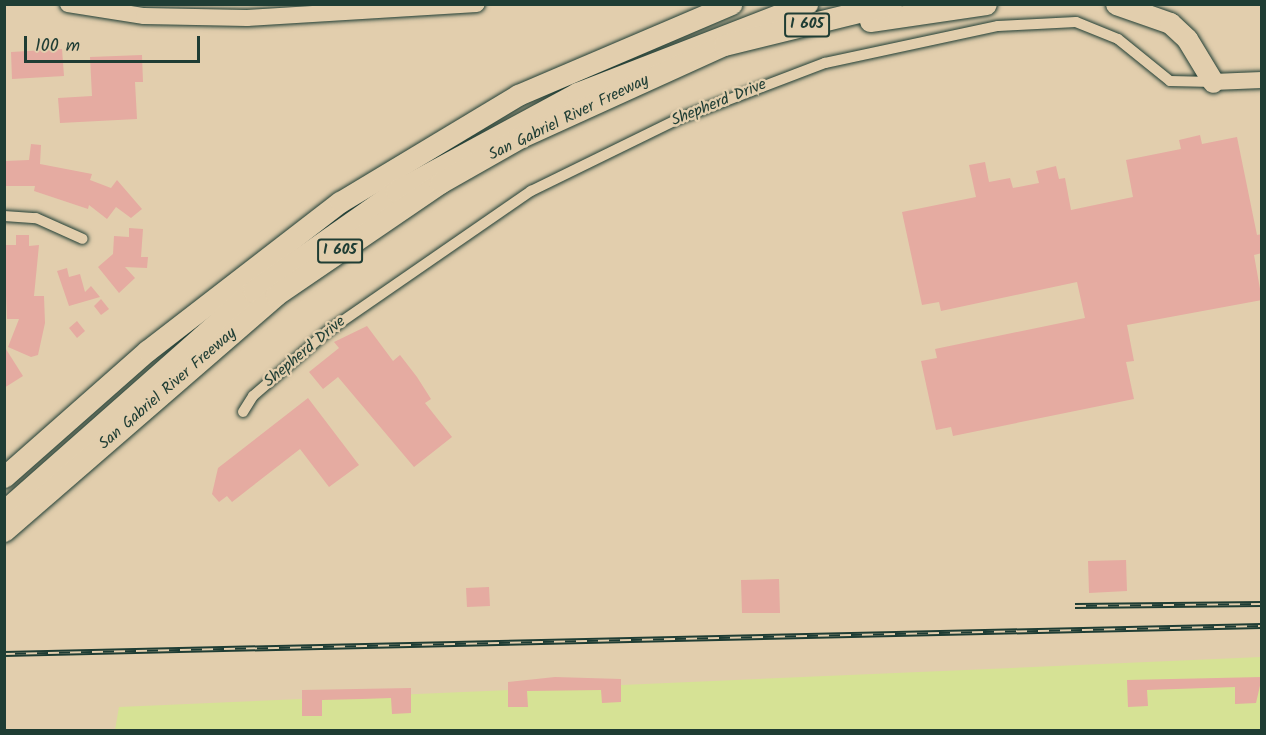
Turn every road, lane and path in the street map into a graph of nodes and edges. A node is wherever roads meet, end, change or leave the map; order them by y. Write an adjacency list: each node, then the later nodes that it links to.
1 (68, 4): 2 (main road)
2 (477, 4)
3 (731, 4): 15 (highway, I 605)
4 (781, 4): 16 (highway)
5 (807, 4): 17 (highway)
6 (891, 4): 9 (highway, San Gabriel River Freeway / I 605)
7 (986, 4): 9 (highway)
8 (1116, 4): 11 (highway)
9 (724, 45): 18 (highway, San Gabriel River Freeway / I 605)
10 (1262, 80): 11 (main road, Shepherd Drive)
11 (1213, 82): 14 (street, Shepherd Drive)
12 (4, 216): 13 (street)
13 (83, 239)
14 (243, 412)
15 (4, 477)
16 (4, 497)
17 (4, 511)
18 (4, 531)

